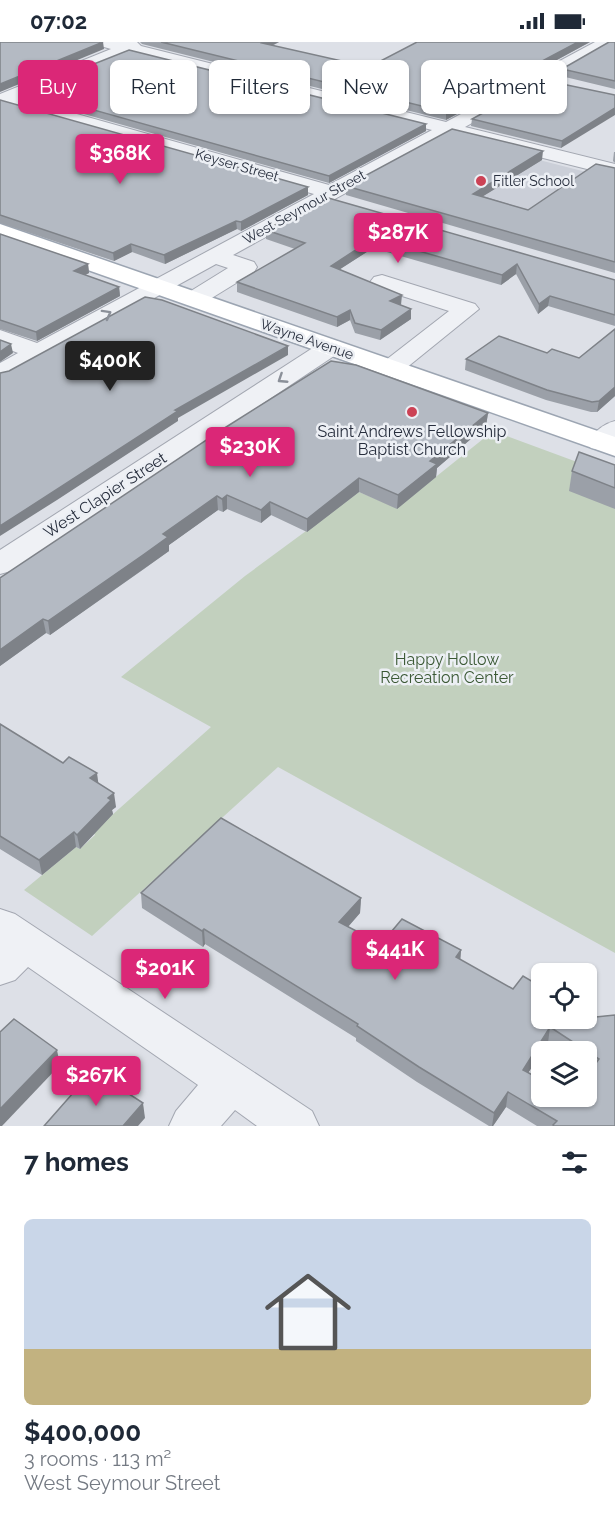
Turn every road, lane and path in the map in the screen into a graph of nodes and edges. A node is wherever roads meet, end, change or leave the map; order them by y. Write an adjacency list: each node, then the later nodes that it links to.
1 (103, 42): 3 (street)
2 (607, 42): 4 (street, West Seymour Street)
3 (135, 45): 5 (street, Keyser Street); 7 (street)
4 (567, 64)
5 (1, 93): 9 (street, Keyser Street)
6 (475, 114): 7 (street, West Seymour Street)
7 (449, 128): 8 (street); 9 (street, West Seymour Street)
8 (615, 170)
9 (327, 195): 10 (street, Keyser Street); 12 (street, West Seymour Street)
10 (356, 207)
11 (0, 231): 14 (main road, Wayne Avenue)
12 (214, 256): 14 (street, West Seymour Street); 15 (street)
13 (382, 282): 19 (street)
14 (157, 286): 15 (main road, Wayne Avenue); 18 (street, West Seymour Street, one-way to 14)
15 (194, 299): 17 (main road, Wayne Avenue)
16 (0, 337): 18 (street)
17 (331, 347): 19 (main road, Wayne Avenue); 22 (street, West Clapier Street, one-way to 22)
18 (38, 352): 20 (street, West Seymour Street)
19 (391, 368): 21 (main road, Wayne Avenue)
20 (0, 373)
21 (610, 439)
22 (0, 564)
23 (9, 946): 24 (street)
24 (230, 1082): 25 (street); 26 (street)
25 (192, 1126)
26 (296, 1126)

